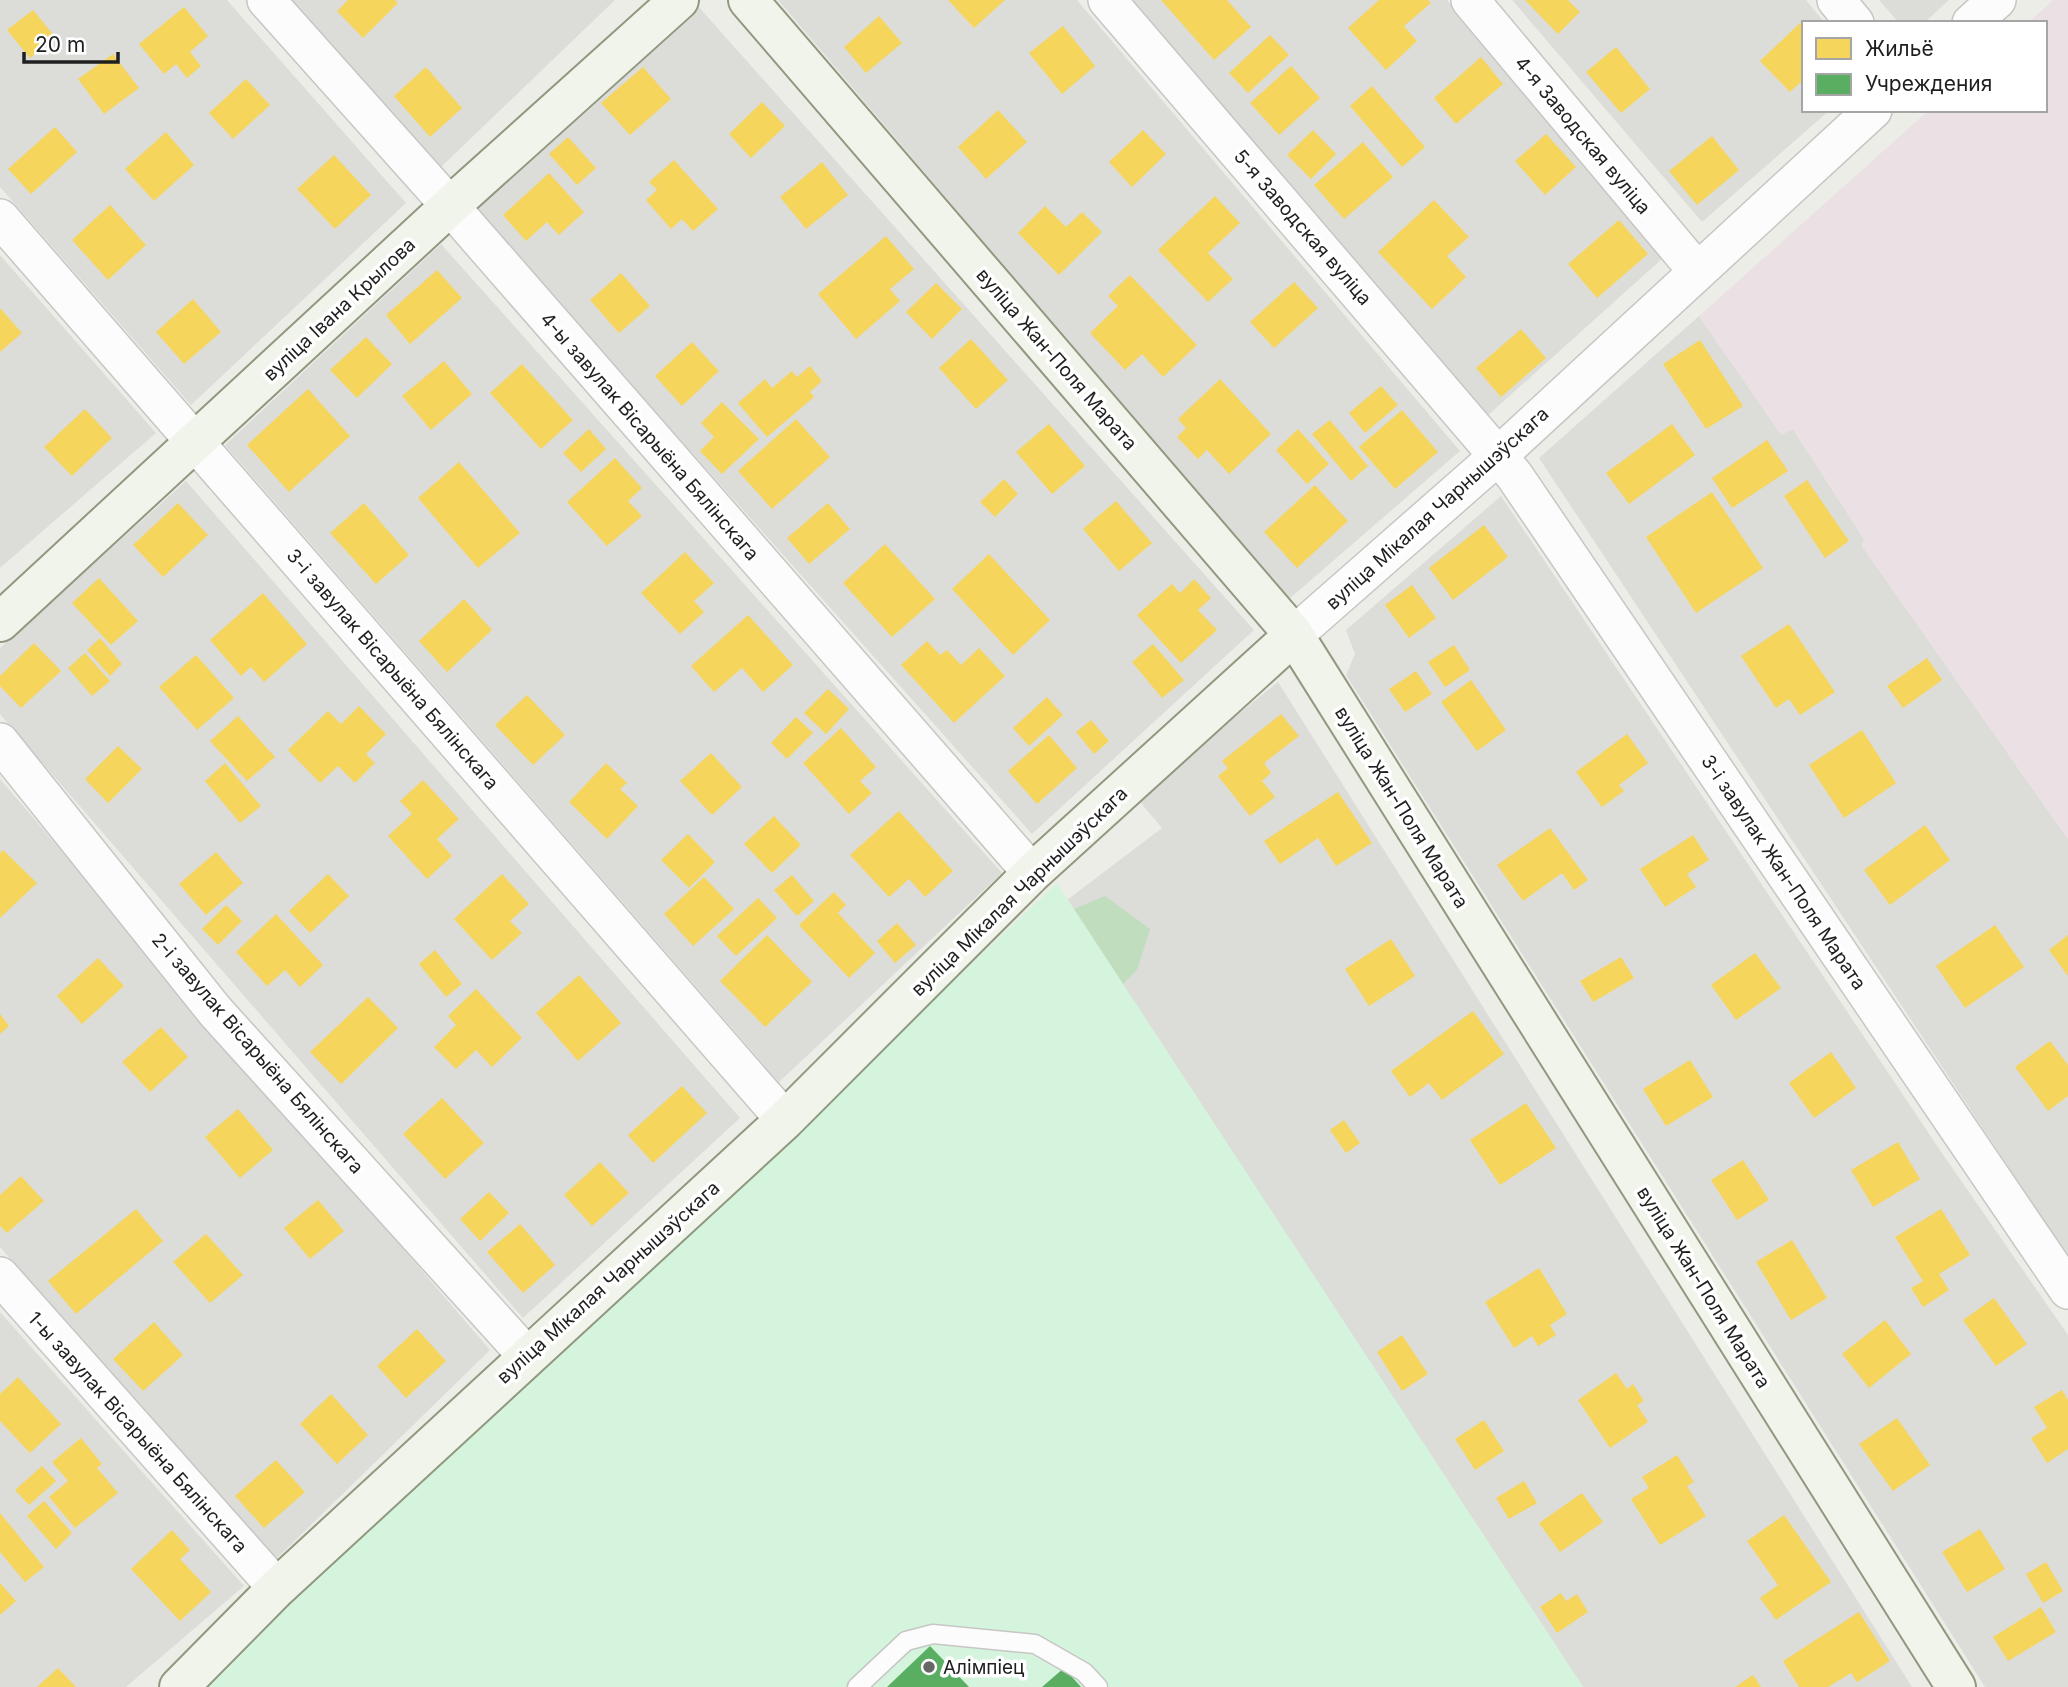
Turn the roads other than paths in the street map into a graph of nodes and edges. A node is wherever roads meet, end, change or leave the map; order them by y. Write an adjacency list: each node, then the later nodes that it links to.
1 (266, 0): 11 (street, 4-ы завулак Вісарыёна Бялінскага)
2 (679, 0): 11 (street, вуліца Івана Крылова)
3 (748, 0): 17 (street, вуліца Жан-Поля Марата)
4 (1107, 0): 15 (street, 5-я Заводская вуліца)
5 (1470, 0): 13 (street, 4-я Заводская вуліца)
6 (1836, 0): 8 (street)
7 (1997, 0): 9 (street)
8 (1853, 21)
9 (1973, 21)
10 (1871, 112): 13 (street, вуліца Мікалая Чарнышэўскага)
11 (450, 206): 14 (street, вуліца Івана Крылова); 19 (street, 4-ы завулак Вісарыёна Бялінскага)
12 (0, 218): 14 (street, 3-і завулак Вісарыёна Бялінскага)
13 (1697, 271): 15 (street, вуліца Мікалая Чарнышэўскага)
14 (195, 443): 16 (street, вуліца Івана Крылова); 20 (street, 3-і завулак Вісарыёна Бялінскага)
15 (1499, 455): 17 (street, вуліца Мікалая Чарнышэўскага); 22 (street, 3-і завулак Жан-Поля Марата)
16 (0, 622)
17 (1294, 635): 19 (street, вуліца Мікалая Чарнышэўскага); 28 (street, вуліца Жан-Поля Марата)
18 (0, 742): 23 (street, 2-і завулак Вісарыёна Бялінскага)
19 (1032, 873): 20 (street, вуліца Мікалая Чарнышэўскага)
20 (785, 1120): 23 (street, вуліца Мікалая Чарнышэўскага)
21 (0, 1276): 24 (street, 1-ы завулак Вісарыёна Бялінскага)
22 (2068, 1290)
23 (527, 1356): 24 (street, вуліца Мікалая Чарнышэўскага)
24 (277, 1588): 25 (street, вуліца Мікалая Чарнышэўскага)
25 (179, 1687)
26 (857, 1687): 27 (lane)
27 (1098, 1687)
28 (1956, 1687)

